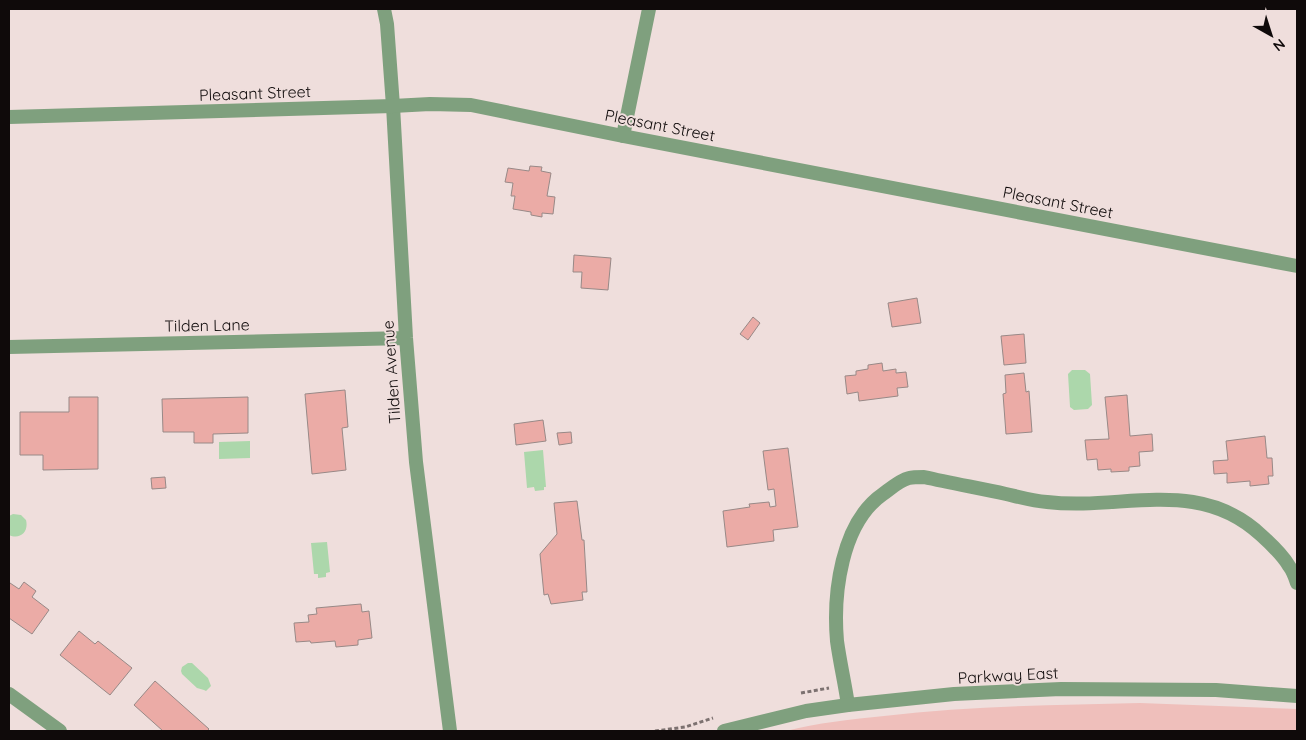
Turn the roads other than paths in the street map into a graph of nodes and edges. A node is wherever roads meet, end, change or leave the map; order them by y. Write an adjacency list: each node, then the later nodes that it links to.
1 (384, 9): 3 (street, Tilden Avenue)
2 (649, 9): 5 (street)
3 (394, 106): 4 (street, Pleasant Street); 5 (street, Pleasant Street); 7 (street, Tilden Avenue)
4 (9, 117)
5 (623, 136): 6 (street, Pleasant Street)
6 (1297, 266)
7 (406, 338): 8 (street, Tilden Lane); 14 (street, Tilden Avenue)
8 (9, 347)
9 (1297, 583): 12 (street)
10 (9, 694): 13 (street)
11 (1297, 696): 12 (street, Parkway East)
12 (848, 705): 15 (street, Parkway East)
13 (60, 731)
14 (450, 731)
15 (724, 731)

